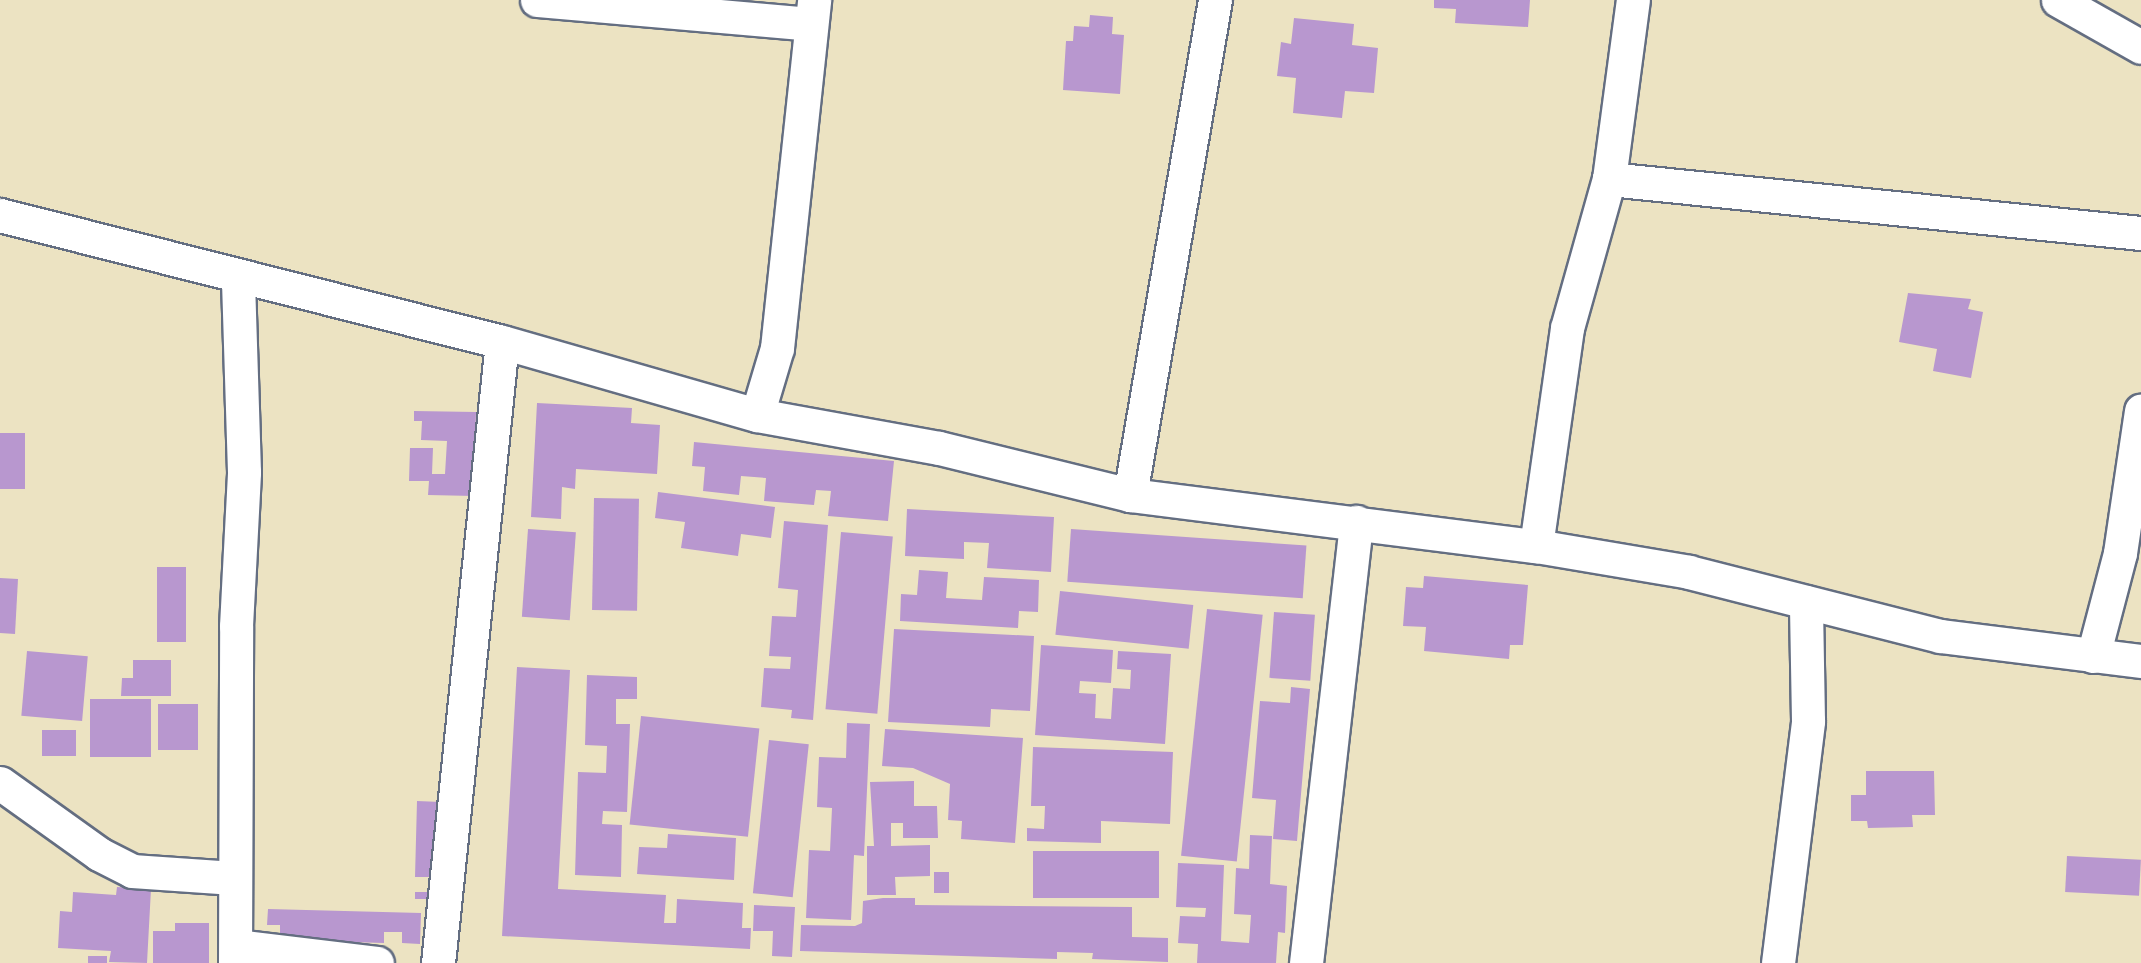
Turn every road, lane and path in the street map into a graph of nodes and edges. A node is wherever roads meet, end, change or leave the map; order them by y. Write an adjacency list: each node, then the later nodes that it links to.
1 (537, 0): 5 (street)
2 (1215, 0): 14 (street)
3 (1633, 0): 7 (street)
4 (2058, 0): 6 (street)
5 (813, 12): 13 (street)
6 (2141, 47)
7 (1609, 179): 9 (street); 16 (street)
8 (0, 215): 10 (street)
9 (2141, 233)
10 (238, 277): 11 (street); 21 (street)
11 (502, 342): 13 (street); 24 (street)
12 (2141, 411): 18 (street)
13 (757, 415): 14 (street)
14 (1130, 495): 15 (street)
15 (1356, 522): 16 (street); 25 (street)
16 (1536, 546): 17 (street)
17 (1806, 602): 18 (street); 26 (street)
18 (2092, 656): 19 (street)
19 (2141, 661)
20 (0, 783): 21 (street)
21 (234, 878): 22 (street)
22 (236, 955): 23 (street)
23 (377, 963)
24 (438, 963)
25 (1306, 963)
26 (1778, 963)

